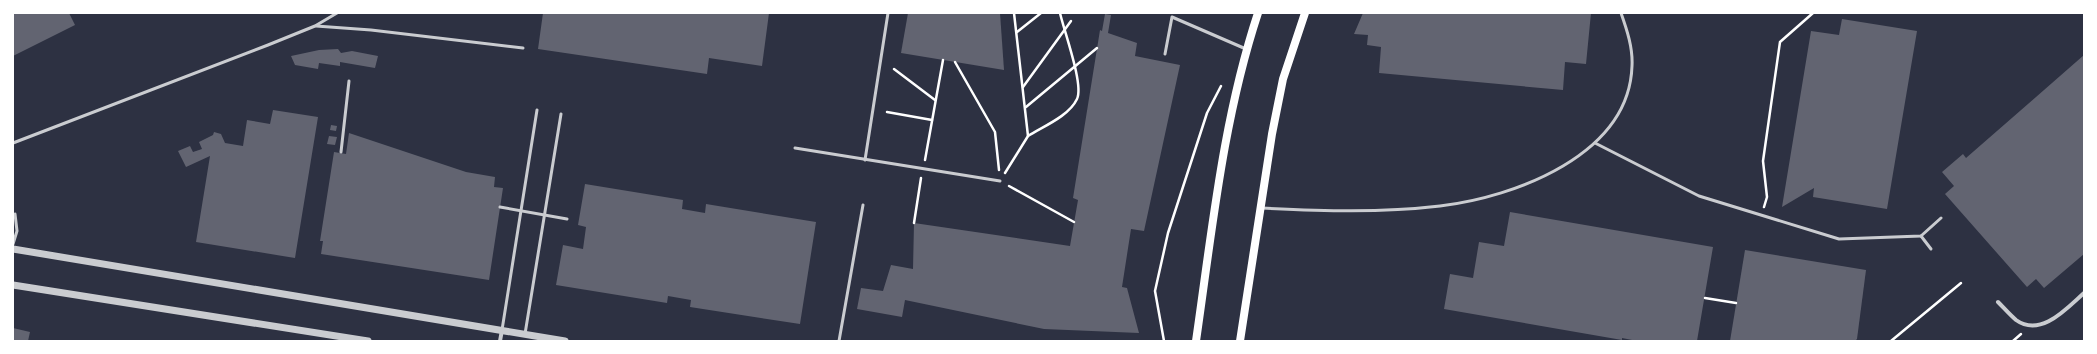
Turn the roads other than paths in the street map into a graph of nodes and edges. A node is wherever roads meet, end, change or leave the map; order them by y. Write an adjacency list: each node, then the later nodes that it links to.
1 (337, 13): 7 (lane)
2 (888, 13): 18 (lane)
3 (1258, 13): 9 (main road)
4 (1305, 13): 22 (main road)
5 (1621, 13): 15 (lane)
6 (1172, 15): 9 (lane); 10 (lane)
7 (315, 26): 8 (lane); 14 (lane)
8 (523, 48)
9 (1246, 50): 41 (main road)
10 (1165, 54)
11 (349, 81): 17 (lane)
12 (537, 110): 23 (lane)
13 (561, 114): 25 (lane)
14 (13, 143)
15 (1595, 143): 22 (lane); 28 (lane)
16 (795, 148): 18 (lane)
17 (341, 152)
18 (865, 160): 19 (lane)
19 (1000, 181)
20 (863, 205): 40 (lane)
21 (500, 207): 23 (lane)
22 (1260, 208): 42 (main road)
23 (521, 210): 25 (lane); 35 (lane)
24 (15, 214): 29 (lane)
25 (545, 215): 27 (lane); 36 (lane)
26 (1941, 218): 28 (lane)
27 (567, 219)
28 (1921, 236): 30 (lane)
29 (13, 244)
30 (1931, 248)
31 (13, 249): 35 (street)
32 (13, 285): 37 (street)
33 (2084, 293): 34 (street)
34 (1998, 302)
35 (502, 330): 36 (street); 38 (street)
36 (525, 338): 39 (street)
37 (368, 341)
38 (500, 341)
39 (565, 341)
40 (839, 341)
41 (1196, 341)
42 (1240, 341)

